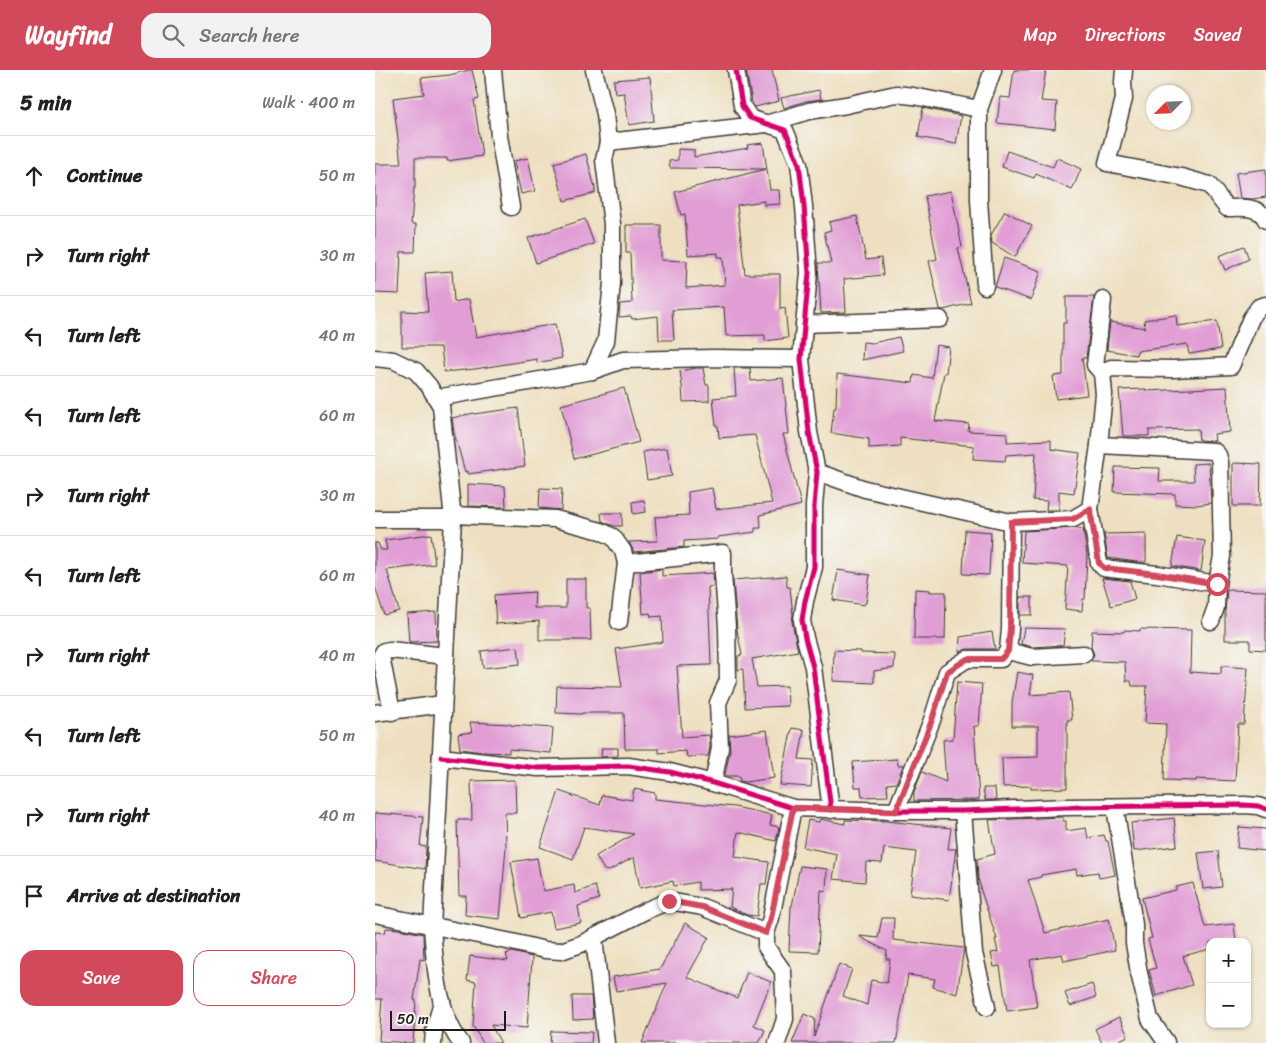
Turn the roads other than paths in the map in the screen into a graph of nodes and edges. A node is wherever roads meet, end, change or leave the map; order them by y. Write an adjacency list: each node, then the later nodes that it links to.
1 (493, 70): 9 (street)
2 (594, 70): 8 (street)
3 (736, 70): 7 (street)
4 (993, 70): 6 (street)
5 (1124, 70): 10 (street)
6 (979, 109): 7 (street); 11 (street)
7 (766, 124): 8 (street); 15 (street)
8 (608, 142): 16 (street)
9 (511, 207)
10 (1266, 220)
11 (985, 286)
12 (1103, 300): 21 (street)
13 (1266, 305): 21 (street)
14 (940, 319): 15 (street)
15 (804, 324): 19 (street)
16 (605, 345): 18 (street); 20 (street)
17 (375, 358): 22 (street)
18 (623, 360): 19 (street); 20 (street)
19 (801, 360): 24 (street)
20 (592, 371): 22 (street)
21 (1101, 373): 23 (street)
22 (436, 398): 26 (street)
23 (1099, 445): 25 (street); 30 (street)
24 (817, 472): 28 (street); 44 (street)
25 (1090, 509): 28 (street); 30 (street)
26 (453, 517): 27 (street); 29 (street); 35 (street)
27 (375, 519)
28 (1011, 522): 33 (street)
29 (626, 563): 32 (street); 40 (street)
30 (1217, 584): 31 (street)
31 (1211, 621)
32 (619, 622)
33 (1008, 651): 34 (street); 45 (street)
34 (1084, 654)
35 (446, 656): 36 (street); 37 (street)
36 (443, 704): 37 (street); 39 (street)
37 (392, 712): 38 (street)
38 (375, 713)
39 (441, 757): 40 (street); 48 (street)
40 (713, 783): 42 (street)
41 (1115, 807): 43 (street); 46 (street); 57 (street)
42 (793, 808): 44 (street); 49 (street)
43 (1266, 809)
44 (831, 810): 45 (street)
45 (896, 811): 46 (street)
46 (963, 811): 52 (street)
47 (375, 914): 48 (street)
48 (432, 927): 50 (street); 51 (street)
49 (766, 933): 50 (street); 56 (street)
50 (594, 938): 55 (street)
51 (442, 1002): 53 (street); 54 (street)
52 (987, 1007)
53 (433, 1043)
54 (461, 1043)
55 (606, 1043)
56 (777, 1043)
57 (1165, 1043)

